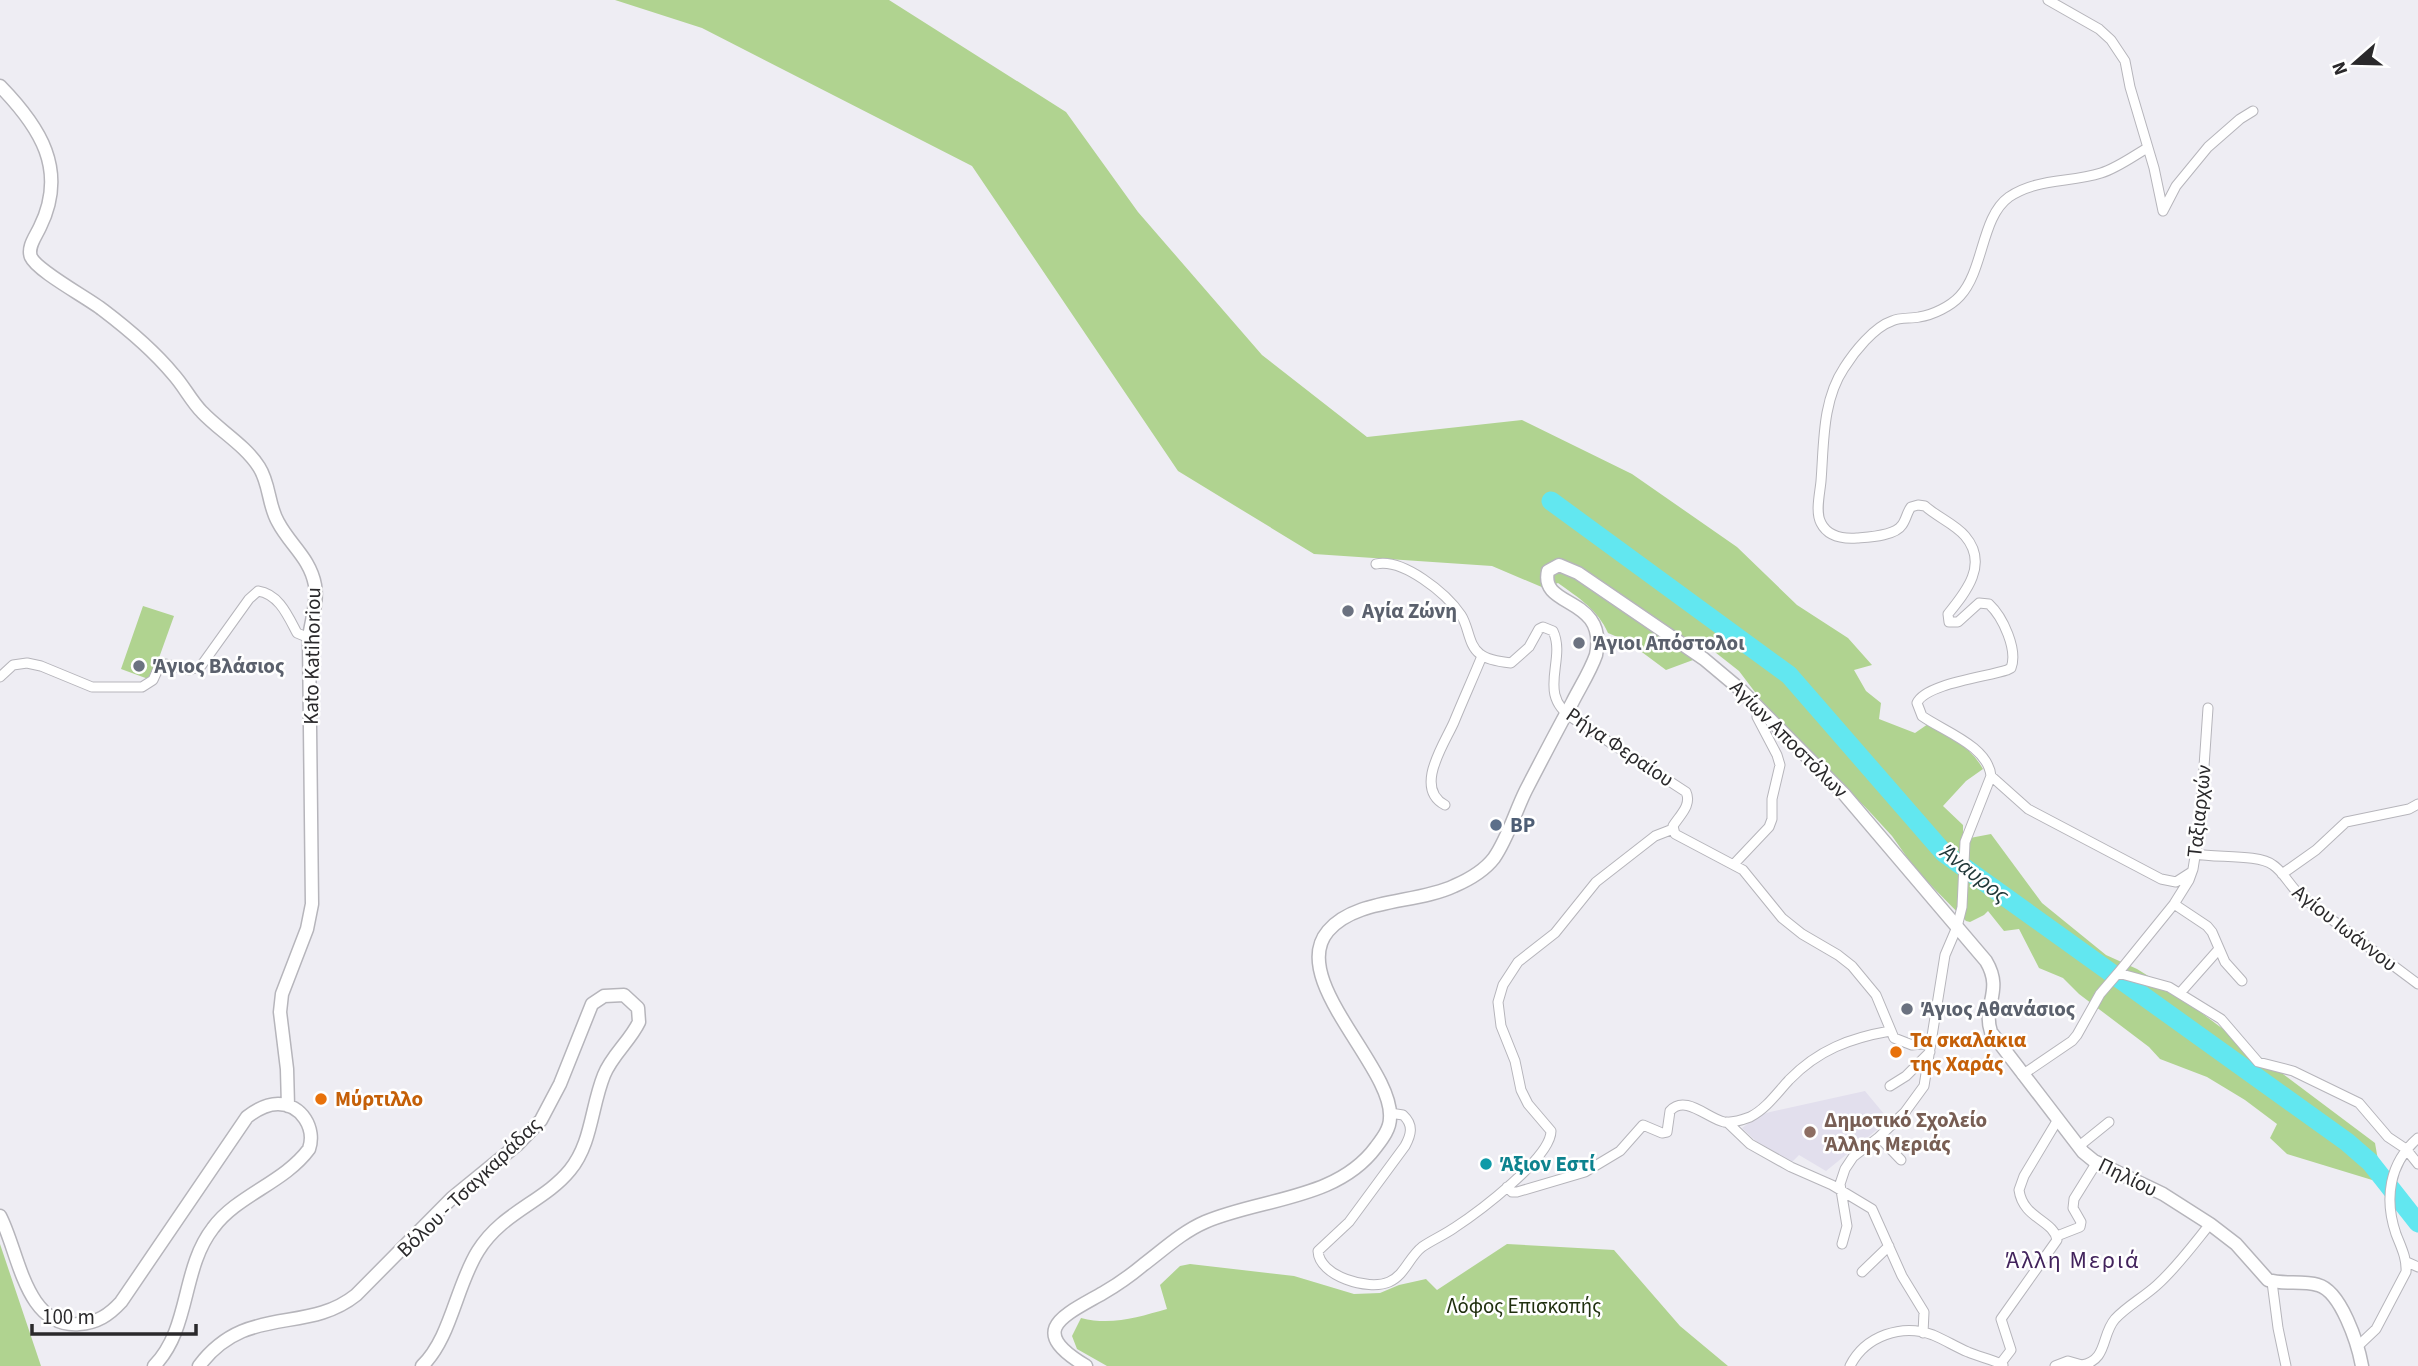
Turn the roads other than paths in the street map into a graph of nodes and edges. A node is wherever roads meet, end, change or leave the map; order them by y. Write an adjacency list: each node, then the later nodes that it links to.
1 (2048, 0): 4 (street)
2 (0, 86): 6 (main road, Kato Katihoriou)
3 (2253, 111): 4 (street)
4 (2147, 148): 12 (street)
5 (1376, 564): 7 (street)
6 (309, 638): 8 (street); 31 (main road, Kato Katihoriou)
7 (1482, 656): 11 (street, Ρήγα Φεραίου); 14 (street)
8 (0, 677)
9 (1760, 708): 11 (main road, Αγίων Αποστόλων); 17 (street); 21 (main road, Αγίων Αποστόλων)
10 (2208, 708): 16 (street, Ταξιαρχών)
11 (1566, 714): 15 (street, Ρήγα Φεραίου); 32 (main road, Αγίων Αποστόλων)
12 (1991, 776): 18 (street); 21 (street)
13 (2418, 804): 19 (street)
14 (1445, 805)
15 (1673, 829): 17 (street); 43 (street)
16 (2196, 855): 18 (street, Ταξιαρχών); 19 (street, Αγίου Ιωάννου)
17 (1734, 864): 27 (street)
18 (2193, 869): 20 (street, Ταξιαρχών)
19 (2282, 874): 25 (street, Αγίου Ιωάννου)
20 (2174, 904): 22 (street); 23 (street, Ταξιαρχών)
21 (1957, 927): 28 (street); 29 (main road, Πηλίου)
22 (2219, 949): 24 (street); 26 (street)
23 (2118, 974): 26 (street); 29 (street, Ταξιαρχών)
24 (2242, 981)
25 (2418, 984)
26 (2180, 993): 39 (street)
27 (1890, 1031): 28 (street); 34 (street)
28 (1930, 1048): 30 (street); 36 (street)
29 (2022, 1075): 33 (main road, Πηλίου)
30 (1890, 1086)
31 (288, 1106): 45 (main road); 57 (main road)
32 (1390, 1113): 43 (street); 60 (main road)
33 (2057, 1121): 38 (main road, Πηλίου); 47 (street)
34 (1727, 1122): 43 (street); 44 (street)
35 (2109, 1122): 38 (street)
36 (1879, 1137): 40 (street); 44 (street)
37 (2418, 1138): 39 (street)
38 (2078, 1147): 41 (main road, Πηλίου)
39 (2406, 1149): 42 (street); 50 (street)
40 (1901, 1160)
41 (2097, 1162): 46 (main road, Πηλίου); 47 (street)
42 (2418, 1164)
43 (1507, 1187)
44 (1841, 1190): 48 (street); 49 (street)
45 (0, 1216)
46 (2210, 1224): 53 (main road, Πηλίου); 62 (street)
47 (2057, 1236): 56 (street)
48 (1842, 1244)
49 (1889, 1246): 52 (street); 54 (street)
50 (2407, 1262): 51 (street); 55 (street)
51 (2418, 1268)
52 (1862, 1272)
53 (2272, 1282): 55 (main road); 63 (street)
54 (1923, 1333): 56 (street); 61 (street)
55 (2357, 1347): 64 (main road)
56 (2003, 1365)
57 (154, 1366)
58 (198, 1366): 59 (main road, Βόλου - Τσαγκαράδας)
59 (422, 1366)
60 (1086, 1366)
61 (1850, 1366)
62 (2055, 1366)
63 (2287, 1366)
64 (2362, 1366)

